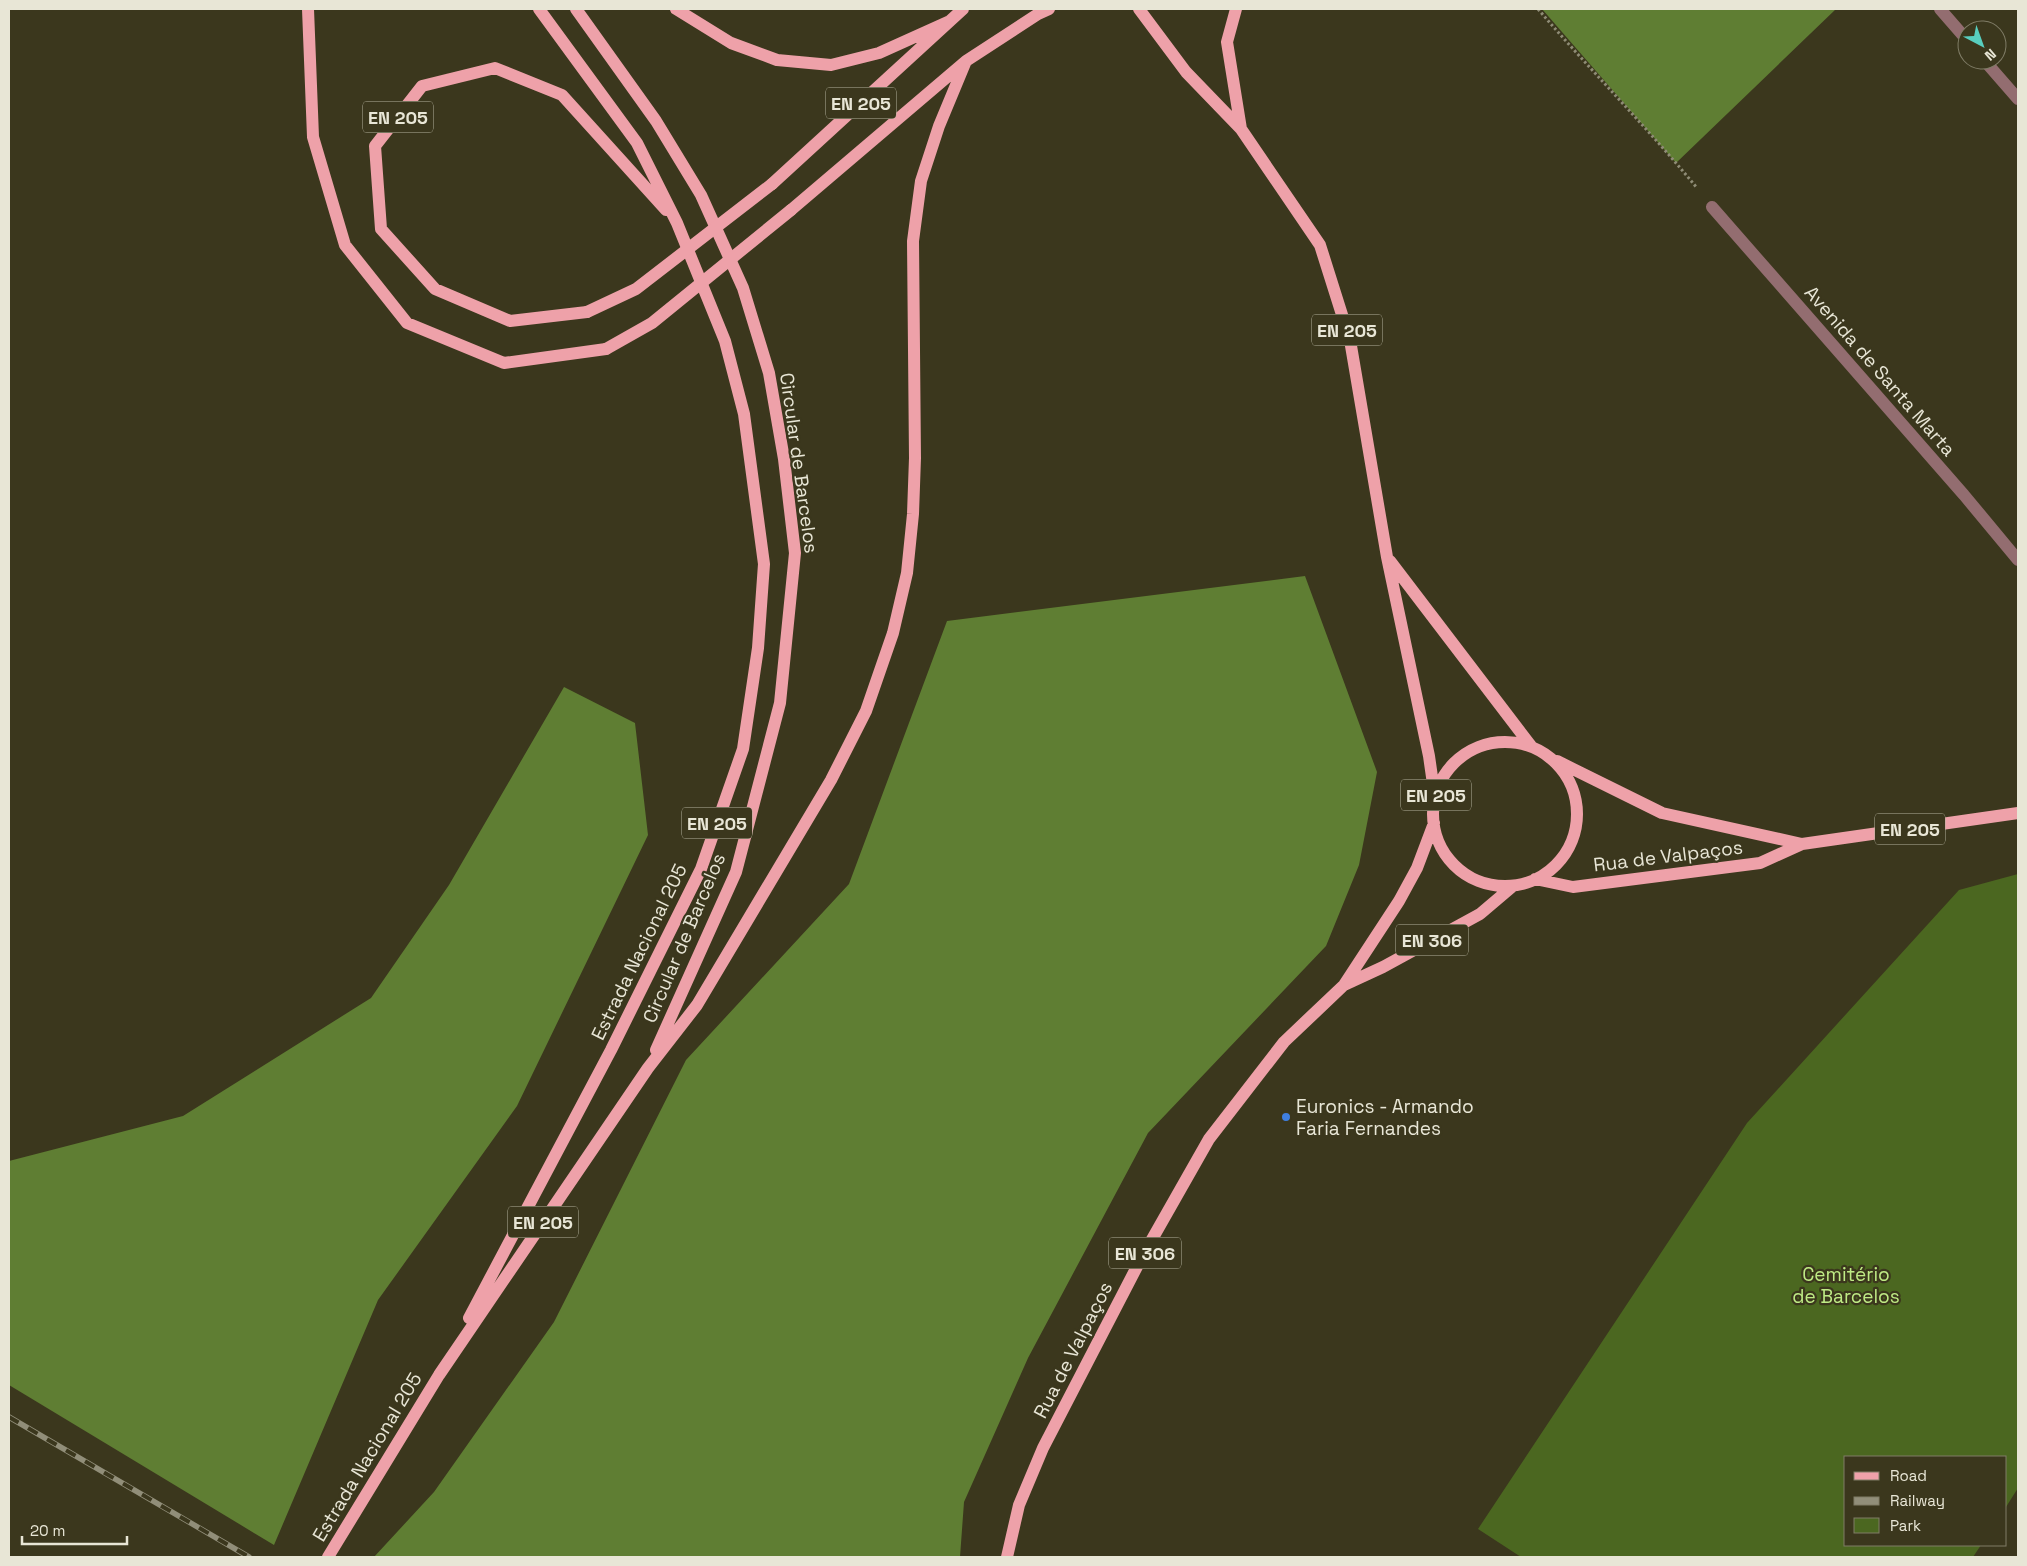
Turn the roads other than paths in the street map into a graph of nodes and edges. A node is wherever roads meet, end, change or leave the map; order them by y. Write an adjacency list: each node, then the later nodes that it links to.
1 (308, 9): 12 (main road, bridge)
2 (539, 9): 17 (main road)
3 (576, 9): 29 (main road, Circular de Barcelos)
4 (676, 9): 10 (main road)
5 (963, 9): 10 (main road, EN 205)
6 (1049, 9): 12 (main road)
7 (1139, 9): 15 (main road, EN 205)
8 (1236, 9): 15 (main road, EN 205)
9 (1940, 9): 11 (street)
10 (950, 21): 17 (main road, EN 205, bridge)
11 (1957, 29)
12 (966, 61): 29 (main road, EN 205)
13 (1993, 70): 14 (street)
14 (2018, 99)
15 (1241, 129): 18 (main road, EN 205)
16 (1712, 207): 19 (street, Avenida de Santa Marta)
17 (677, 224): 30 (main road, Estrada Nacional 205 / EN 205)
18 (1387, 557): 20 (main road, EN 205); 22 (main road, EN 205)
19 (2018, 560)
20 (1531, 746): 21 (main road, EN 205); 22 (main road, EN 205)
21 (1551, 758): 25 (main road, Rua de Valpaços / EN 205); 26 (main road, EN 205)
22 (1435, 798): 24 (main road, EN 205)
23 (2018, 814): 25 (main road, Rua de Valpaços / EN 205)
24 (1434, 823): 27 (main road, EN 205); 28 (main road, Rua de Valpaços / EN 306)
25 (1802, 844): 26 (main road, Rua de Valpaços / EN 205)
26 (1535, 879): 27 (main road, EN 205)
27 (1513, 886): 28 (main road, Rua de Valpaços / EN 306)
28 (1344, 985): 32 (main road, Rua de Valpaços / EN 306)
29 (648, 1068): 30 (main road, Estrada Nacional 205 / EN 205)
30 (439, 1376): 31 (main road, Estrada Nacional 205 / EN 205)
31 (328, 1557)
32 (1007, 1557)

